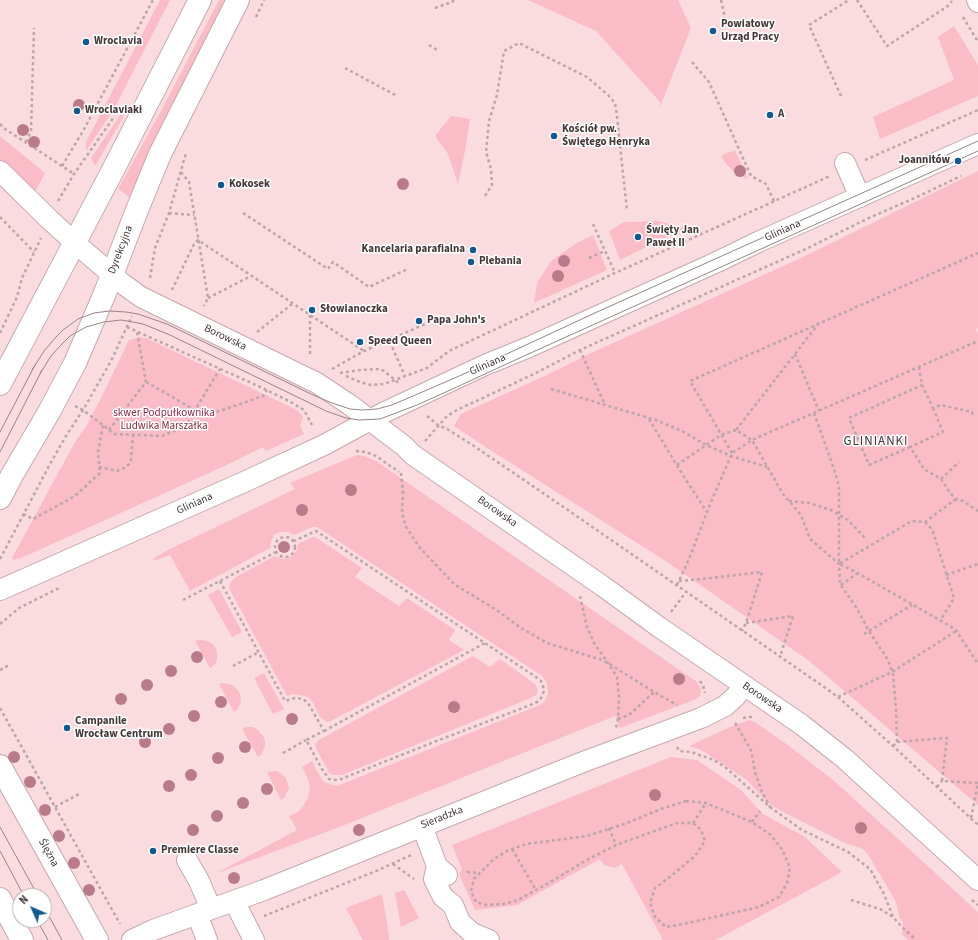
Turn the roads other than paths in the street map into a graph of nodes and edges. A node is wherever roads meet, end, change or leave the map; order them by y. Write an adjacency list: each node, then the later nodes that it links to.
1 (200, 0): 7 (main road)
2 (238, 0): 8 (main road, Dyrekcyjna)
3 (978, 144): 6 (street, Gliniana)
4 (846, 166): 6 (street)
5 (0, 171): 7 (street, Borowska)
6 (860, 196): 10 (street, Gliniana)
7 (75, 243): 8 (street, Borowska); 9 (main road)
8 (112, 276): 10 (street, Borowska); 11 (main road, Dyrekcyjna)
9 (0, 384)
10 (369, 420): 12 (street, Gliniana); 13 (street, Borowska)
11 (0, 498)
12 (0, 590)
13 (743, 685): 15 (street, Sieradzka); 17 (street, Borowska)
14 (0, 766): 23 (main road, Ślężna)
15 (422, 826): 19 (street, Sieradzka); 26 (street)
16 (188, 860): 20 (street)
17 (978, 880)
18 (0, 899): 22 (main road)
19 (234, 901): 20 (street, Sieradzka); 25 (street)
20 (204, 912): 21 (street, Sieradzka); 24 (street)
21 (126, 932)
22 (22, 940)
23 (97, 940)
24 (207, 940)
25 (254, 940)
26 (489, 940)

